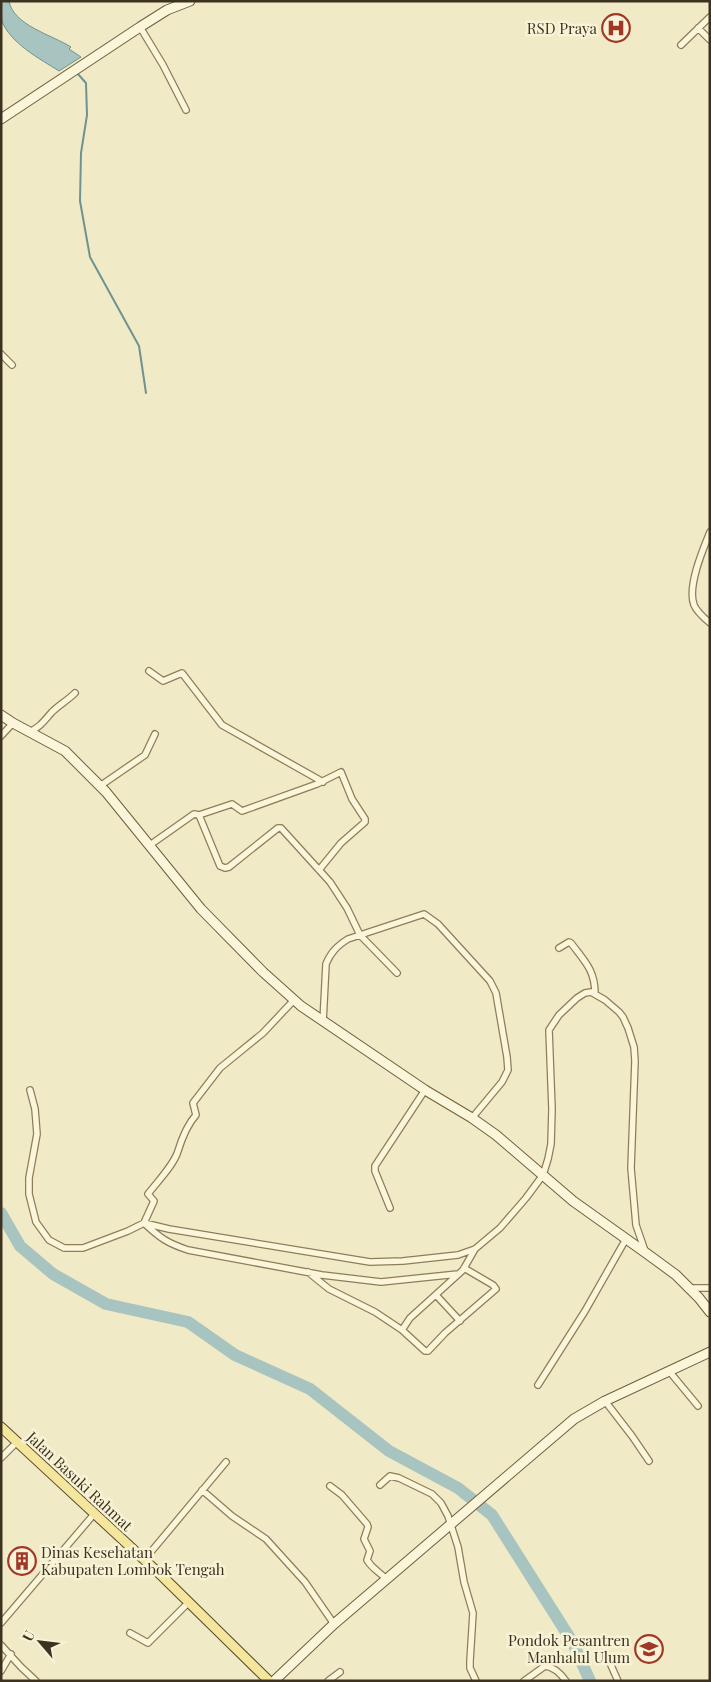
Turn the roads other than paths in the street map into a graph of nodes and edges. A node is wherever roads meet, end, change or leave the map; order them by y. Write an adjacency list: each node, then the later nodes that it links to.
1 (190, 1): 3 (street)
2 (710, 17): 4 (street)
3 (140, 27): 7 (street); 8 (street)
4 (698, 28): 5 (street); 6 (street)
5 (710, 40)
6 (681, 45)
7 (186, 110)
8 (1, 119)
9 (1, 354): 10 (street)
10 (12, 365)
11 (710, 532): 12 (street)
12 (710, 623)
13 (149, 671): 20 (street)
14 (75, 693): 17 (street)
15 (1, 715): 16 (street)
16 (13, 724): 17 (street); 19 (street)
17 (30, 732): 21 (street)
18 (154, 734): 21 (street)
19 (1, 736)
20 (323, 782): 22 (street); 24 (street)
21 (100, 786): 23 (street)
22 (199, 815): 23 (street); 24 (street)
23 (150, 845): 29 (street)
24 (319, 870): 25 (street)
25 (360, 935): 27 (street); 30 (street); 33 (street)
26 (558, 948): 28 (street)
27 (397, 973)
28 (595, 994): 34 (street); 39 (street)
29 (294, 1000): 30 (street); 36 (street)
30 (323, 1022): 32 (street)
31 (30, 1090): 36 (street)
32 (425, 1090): 33 (street); 35 (street)
33 (472, 1118): 34 (street)
34 (543, 1175): 37 (street); 38 (street)
35 (390, 1208)
36 (144, 1223): 38 (street); 41 (street)
37 (626, 1239): 39 (street); 51 (street)
38 (476, 1249): 40 (street)
39 (646, 1252): 43 (street)
40 (464, 1268): 42 (street); 47 (street)
41 (308, 1272): 42 (street); 48 (street)
42 (458, 1274): 45 (street)
43 (690, 1288): 44 (street); 46 (street)
44 (710, 1288)
45 (436, 1295): 47 (street); 48 (street)
46 (710, 1312)
47 (460, 1321): 48 (street)
48 (402, 1330)
49 (710, 1352): 50 (street)
50 (670, 1371): 52 (street); 53 (street)
51 (538, 1385)
52 (605, 1401): 57 (street); 63 (street)
53 (698, 1406)
54 (1, 1427): 55 (main road, Jalan Basuki Rahmat)
55 (18, 1441): 56 (street); 62 (main road, Jalan Basuki Rahmat)
56 (1, 1458)
57 (649, 1461)
58 (226, 1462): 61 (street)
59 (380, 1485): 63 (street)
60 (330, 1486): 65 (street)
61 (202, 1490): 64 (street); 68 (street)
62 (95, 1513): 64 (main road, Jalan Basuki Rahmat); 67 (street)
63 (452, 1524): 65 (street); 79 (street)
64 (144, 1559): 66 (main road, Jalan Basuki Rahmat)
65 (386, 1579): 68 (street)
66 (189, 1602): 69 (street); 76 (main road, Jalan Basuki Rahmat)
67 (1, 1623)
68 (334, 1624): 77 (street)
69 (130, 1633)
70 (1, 1645): 71 (street)
71 (11, 1654): 73 (street); 75 (street)
72 (610, 1663): 82 (street)
73 (1, 1672)
74 (340, 1672): 78 (street)
75 (36, 1681)
76 (269, 1681)
77 (274, 1681)
78 (328, 1681)
79 (476, 1681)
80 (524, 1681): 81 (street)
81 (566, 1681)
82 (618, 1681)

